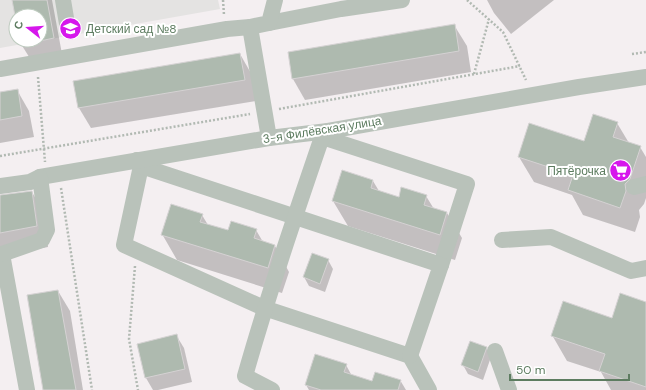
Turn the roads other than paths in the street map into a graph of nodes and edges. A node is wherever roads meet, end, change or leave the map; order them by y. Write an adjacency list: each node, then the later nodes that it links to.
1 (63, 0): 6 (street)
2 (275, 0): 5 (street)
3 (402, 0): 4 (street)
4 (340, 5): 5 (street)
5 (269, 23): 7 (street)
6 (68, 24)
7 (250, 27): 8 (street); 11 (street)
8 (0, 69)
9 (646, 77): 10 (street, 3-я Филёвская улица)
10 (325, 134): 11 (street, 3-я Филёвская улица); 15 (street); 18 (street)
11 (269, 138): 12 (street, 3-я Филёвская улица)
12 (139, 163): 13 (street, 3-я Филёвская улица); 15 (street); 20 (street)
13 (49, 176): 14 (street, 3-я Филёвская улица); 17 (street)
14 (0, 186)
15 (295, 217): 18 (street); 20 (street)
16 (502, 240): 19 (street)
17 (1, 254): 23 (street)
18 (440, 265): 22 (street)
19 (646, 268)
20 (264, 308): 22 (street); 24 (street)
21 (495, 351): 26 (street)
22 (410, 356): 25 (street)
23 (27, 390)
24 (272, 390)
25 (429, 390)
26 (509, 390)

